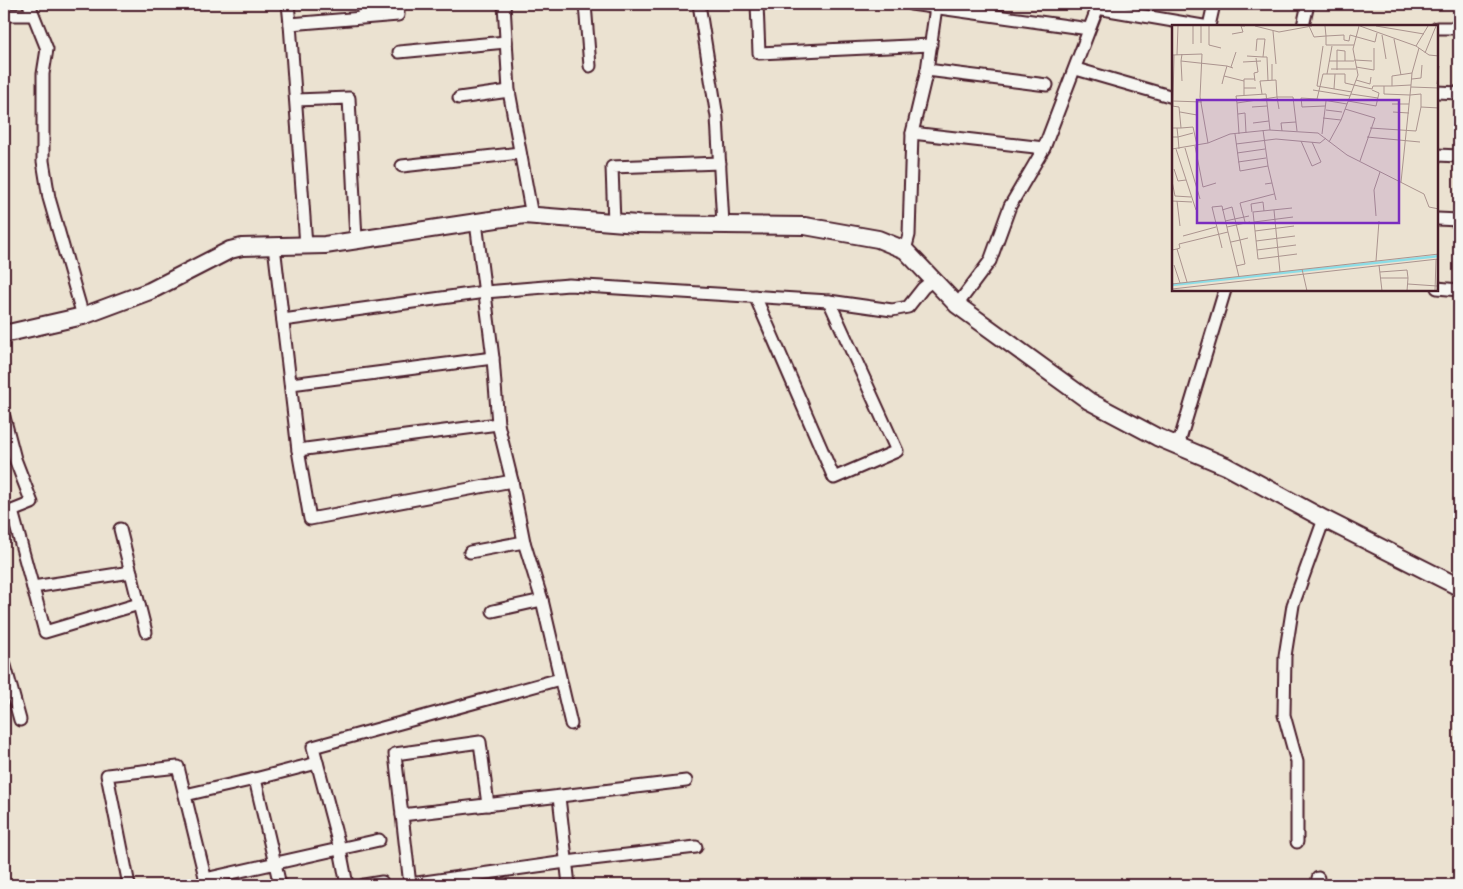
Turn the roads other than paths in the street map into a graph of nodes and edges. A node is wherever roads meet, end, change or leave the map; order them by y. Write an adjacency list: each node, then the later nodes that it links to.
1 (288, 4): 16 (street)
2 (362, 4): 15 (street)
3 (398, 4): 15 (street)
4 (504, 4): 23 (street)
5 (585, 4): 26 (street)
6 (699, 4): 41 (street)
7 (757, 4): 24 (street)
8 (911, 4): 11 (street)
9 (1214, 4): 18 (street)
10 (1308, 4): 19 (street)
11 (934, 6): 22 (street); 24 (street)
12 (1098, 6): 17 (street); 22 (street)
13 (31, 9): 14 (street); 61 (street)
14 (4, 16)
15 (364, 17): 16 (street)
16 (290, 24): 35 (street)
17 (1198, 25)
18 (1209, 25)
19 (1302, 25)
20 (1438, 28): 21 (street)
21 (1459, 28)
22 (1089, 29): 27 (street)
23 (506, 42): 25 (street); 30 (street)
24 (931, 45): 28 (street)
25 (399, 52)
26 (590, 66)
27 (1076, 69): 33 (street); 37 (street)
28 (927, 70): 29 (street); 36 (street)
29 (1047, 85)
30 (509, 90): 34 (street); 38 (street)
31 (1438, 92): 32 (street)
32 (1459, 93)
33 (1172, 97)
34 (460, 98)
35 (296, 100): 49 (street); 50 (street)
36 (912, 133): 37 (street); 52 (street)
37 (1044, 148): 60 (street)
38 (520, 153): 42 (street); 43 (street)
39 (1438, 155): 40 (street)
40 (1459, 156)
41 (720, 163): 47 (street); 48 (street)
42 (402, 166)
43 (532, 216): 46 (street); 47 (street)
44 (1438, 220): 45 (street)
45 (1459, 220)
46 (476, 222): 49 (street); 57 (street)
47 (614, 222): 48 (street)
48 (723, 224): 52 (street)
49 (356, 240): 50 (street)
50 (306, 244): 51 (street)
51 (274, 246): 61 (street); 62 (street)
52 (905, 250): 53 (street)
53 (933, 280): 59 (street); 60 (street)
54 (1438, 288): 55 (street)
55 (1459, 290)
56 (1225, 291): 68 (street)
57 (485, 292): 58 (street); 62 (street); 64 (street)
58 (755, 296): 59 (street); 59 (street)
59 (829, 301)
60 (957, 305): 68 (street)
61 (82, 316): 63 (street)
62 (283, 320): 65 (street)
63 (4, 334)
64 (493, 358): 65 (street); 67 (street)
65 (291, 384): 69 (street)
66 (4, 417): 76 (street)
67 (498, 424): 69 (street); 70 (street)
68 (1178, 446): 71 (street)
69 (298, 450): 70 (street)
70 (512, 481): 73 (street)
71 (1324, 519): 77 (street); 94 (street)
72 (120, 529): 75 (street)
73 (524, 542): 74 (street); 78 (street)
74 (470, 552)
75 (131, 572): 76 (street); 79 (street)
76 (33, 587): 79 (street)
77 (1459, 587)
78 (542, 600): 80 (street); 83 (street)
79 (139, 604): 81 (street)
80 (492, 611)
81 (146, 632)
82 (4, 662): 84 (street)
83 (560, 679): 85 (street); 86 (street)
84 (20, 720)
85 (571, 724)
86 (318, 763): 87 (street); 96 (street)
87 (255, 779): 89 (street); 98 (street)
88 (686, 781): 90 (street)
89 (185, 795): 99 (street); 101 (street)
90 (559, 797): 91 (street); 97 (street)
91 (488, 805): 92 (street); 92 (street)
92 (402, 815): 105 (street)
93 (379, 840): 96 (street)
94 (1298, 842)
95 (696, 847): 97 (street)
96 (340, 849): 98 (street); 103 (street)
97 (566, 862): 105 (street); 106 (street)
98 (275, 863): 99 (street); 102 (street)
99 (206, 882)
100 (382, 882): 104 (street)
101 (129, 885)
102 (280, 885)
103 (347, 885)
104 (364, 885)
105 (410, 885)
106 (568, 885)

